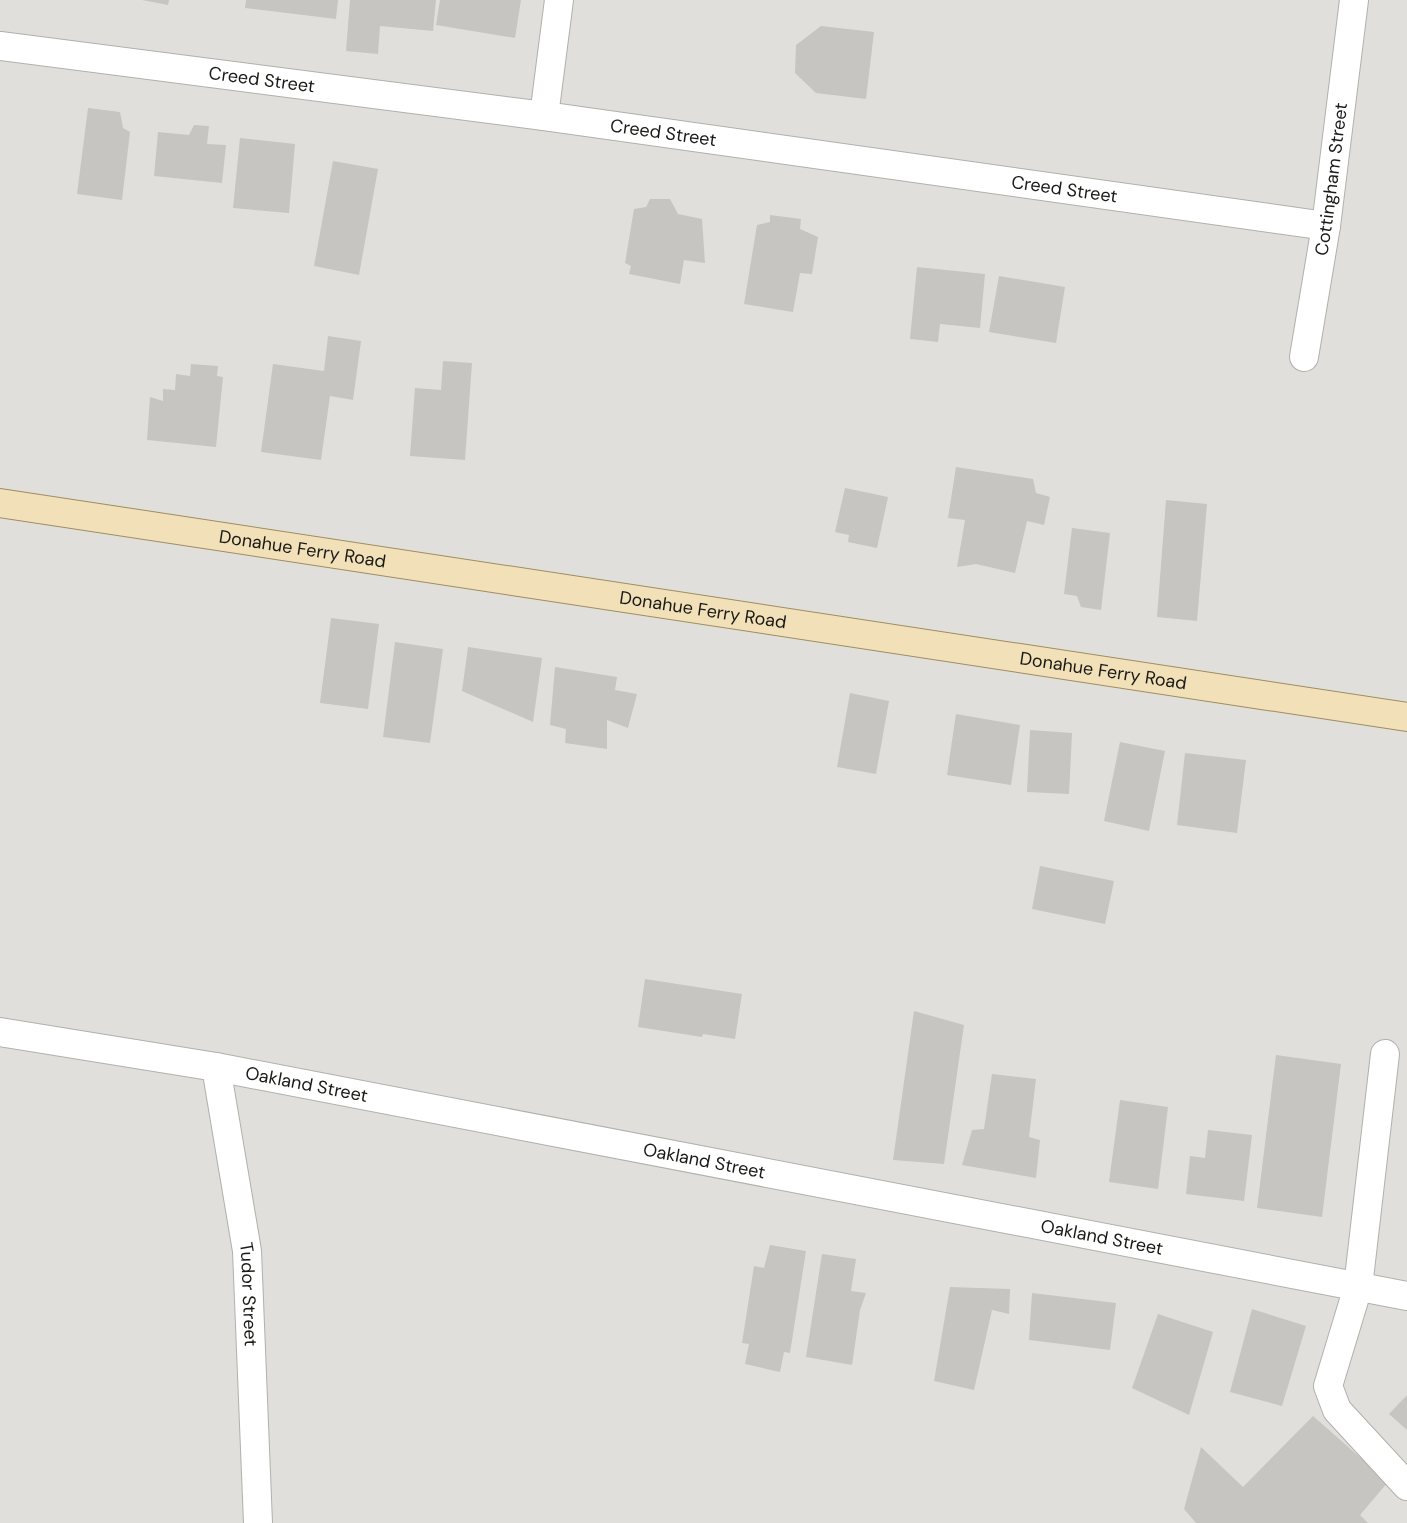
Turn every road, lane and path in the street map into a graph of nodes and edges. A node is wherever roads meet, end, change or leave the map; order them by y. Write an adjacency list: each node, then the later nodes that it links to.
1 (560, 0): 4 (street)
2 (1354, 0): 5 (street, Cottingham Street)
3 (0, 46): 4 (street, Creed Street)
4 (544, 116): 5 (street, Creed Street)
5 (1326, 226): 6 (street, Cottingham Street)
6 (1304, 357)
7 (0, 503): 8 (main road, Donahue Ferry Road)
8 (1407, 717)
9 (0, 1032): 11 (street, Oakland Street)
10 (1385, 1054): 12 (street)
11 (216, 1067): 12 (street, Oakland Street); 15 (street, Tudor Street)
12 (1358, 1287): 13 (street, Oakland Street); 14 (street)
13 (1407, 1296)
14 (1407, 1486)
15 (258, 1523)

